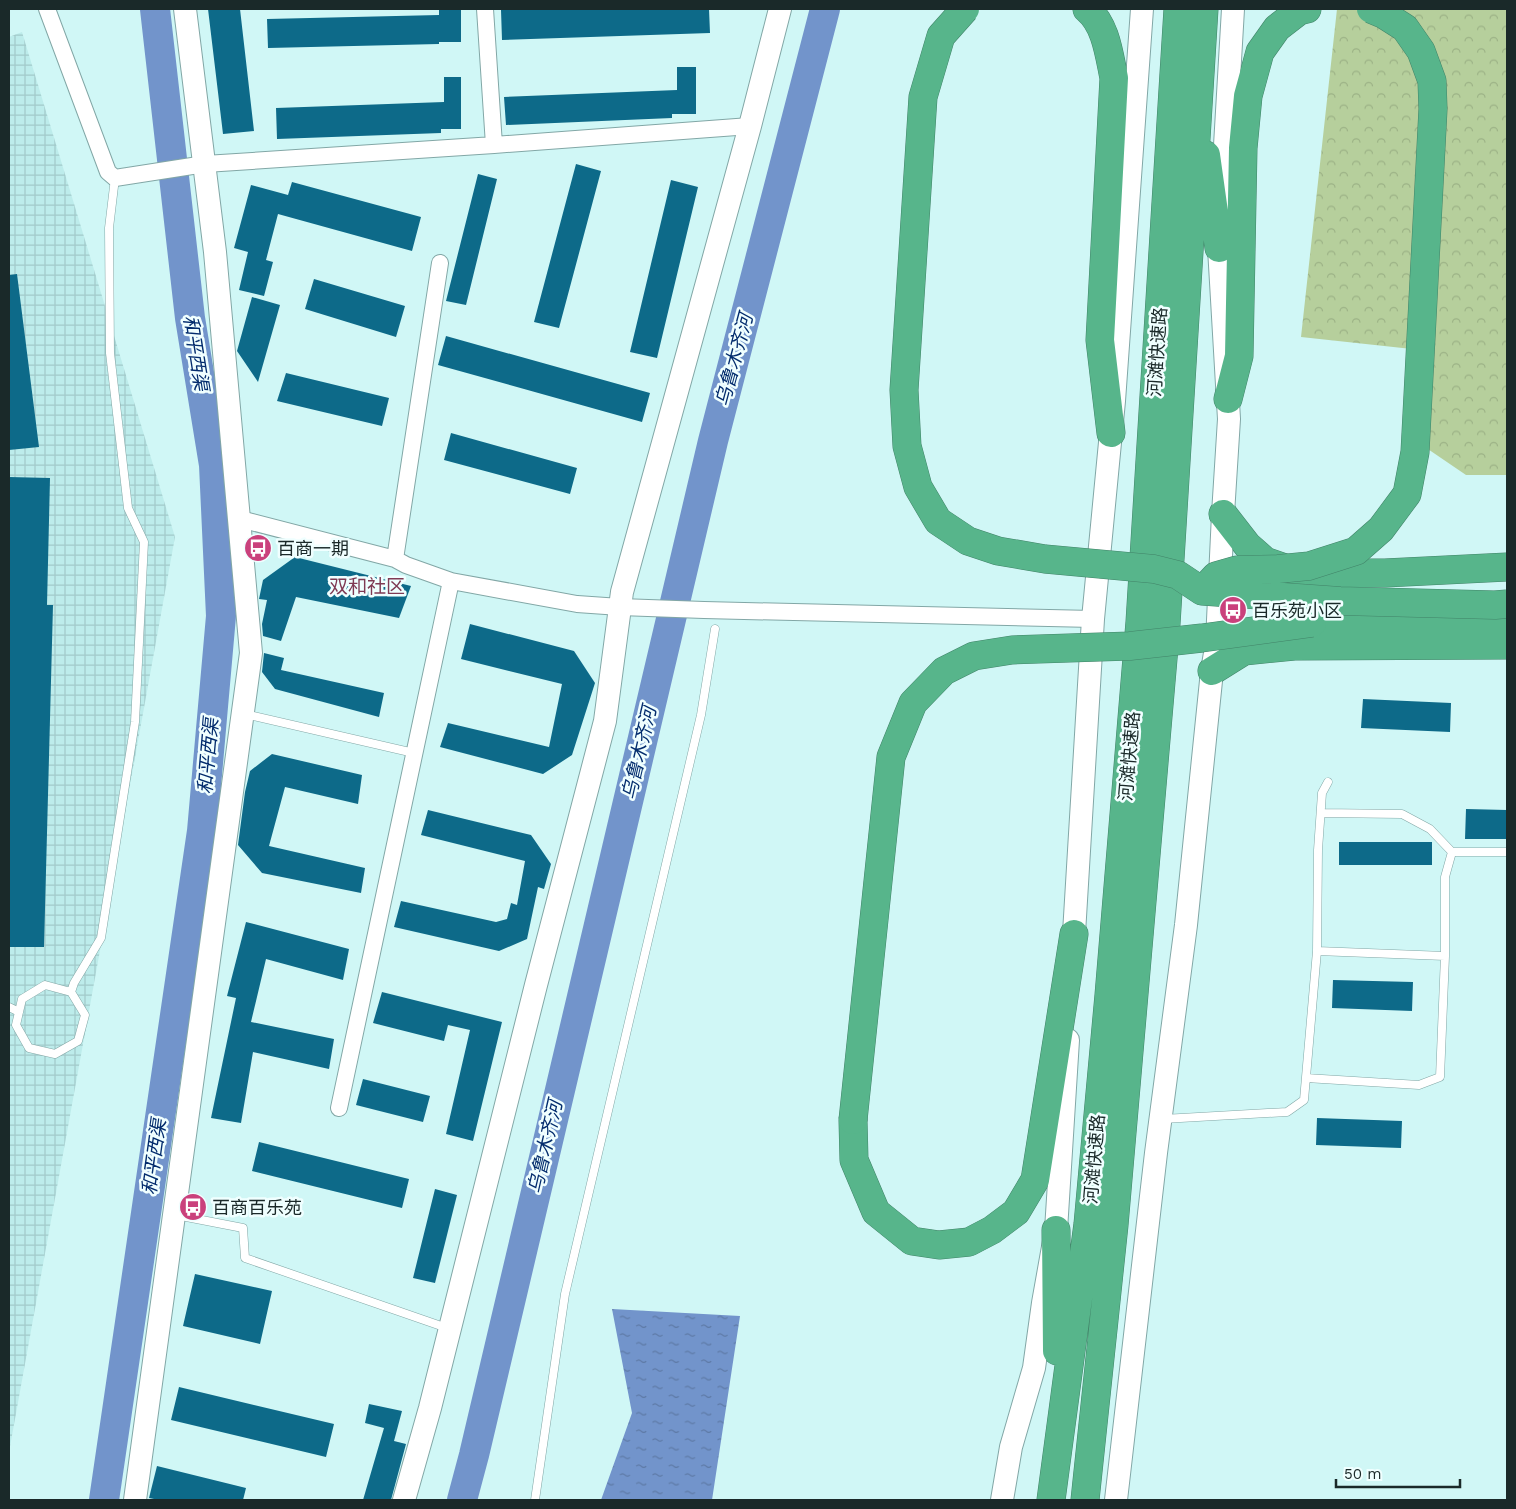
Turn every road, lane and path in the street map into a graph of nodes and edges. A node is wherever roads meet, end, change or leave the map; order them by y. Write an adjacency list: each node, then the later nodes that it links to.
1 (47, 9): 17 (street)
2 (185, 9): 16 (street)
3 (485, 9): 15 (street)
4 (780, 9): 14 (street)
5 (965, 9): 27 (highway, bridge)
6 (1087, 9): 21 (highway)
7 (1142, 9): 21 (street)
8 (1178, 9): 55 (highway, 河滩快速路)
9 (1204, 9): 13 (highway, 河滩快速路)
10 (1233, 9): 18 (street)
11 (1307, 9): 20 (highway)
12 (1371, 9): 27 (highway, bridge)
13 (1198, 107): 18 (highway); 61 (highway, 河滩快速路)
14 (750, 126): 15 (street); 30 (street)
15 (494, 145): 16 (street)
16 (204, 164): 17 (street); 23 (street)
17 (122, 177): 46 (lane)
18 (1219, 248): 20 (street)
19 (440, 263): 24 (street)
20 (1228, 399): 22 (street)
21 (1111, 434): 31 (street)
22 (1223, 514): 25 (highway); 28 (street); 36 (street)
23 (240, 520): 24 (street); 37 (street)
24 (395, 559): 26 (street)
25 (1507, 567)
26 (451, 581): 30 (street); 38 (street)
27 (1202, 591): 29 (highway, bridge)
28 (1507, 592)
29 (1507, 604)
30 (629, 607): 31 (street); 54 (street)
31 (1093, 619): 43 (street)
32 (1507, 624): 43 (highway, bridge)
33 (715, 629): 58 (lane)
34 (1507, 634): 36 (street)
35 (1507, 645): 36 (highway)
36 (1214, 662): 51 (street)
37 (243, 713): 38 (lane); 52 (street)
38 (414, 754): 50 (street)
39 (1328, 782): 40 (lane)
40 (1320, 813): 41 (lane); 44 (lane)
41 (1452, 852): 42 (lane); 45 (lane)
42 (1507, 852)
43 (1074, 934): 53 (street)
44 (1316, 951): 45 (lane); 49 (lane)
45 (1445, 956): 49 (lane)
46 (71, 992): 48 (lane); 48 (lane)
47 (9, 1007): 48 (lane)
48 (19, 1012)
49 (1306, 1078): 51 (lane)
50 (339, 1108)
51 (1160, 1119): 62 (street)
52 (174, 1215): 54 (lane); 56 (street)
53 (1056, 1230): 55 (highway); 59 (street)
54 (450, 1329): 57 (street)
55 (1060, 1435): 60 (highway, 河滩快速路)
56 (135, 1500)
57 (404, 1500)
58 (535, 1500)
59 (1002, 1500)
60 (1051, 1500)
61 (1085, 1500)
62 (1116, 1500)

